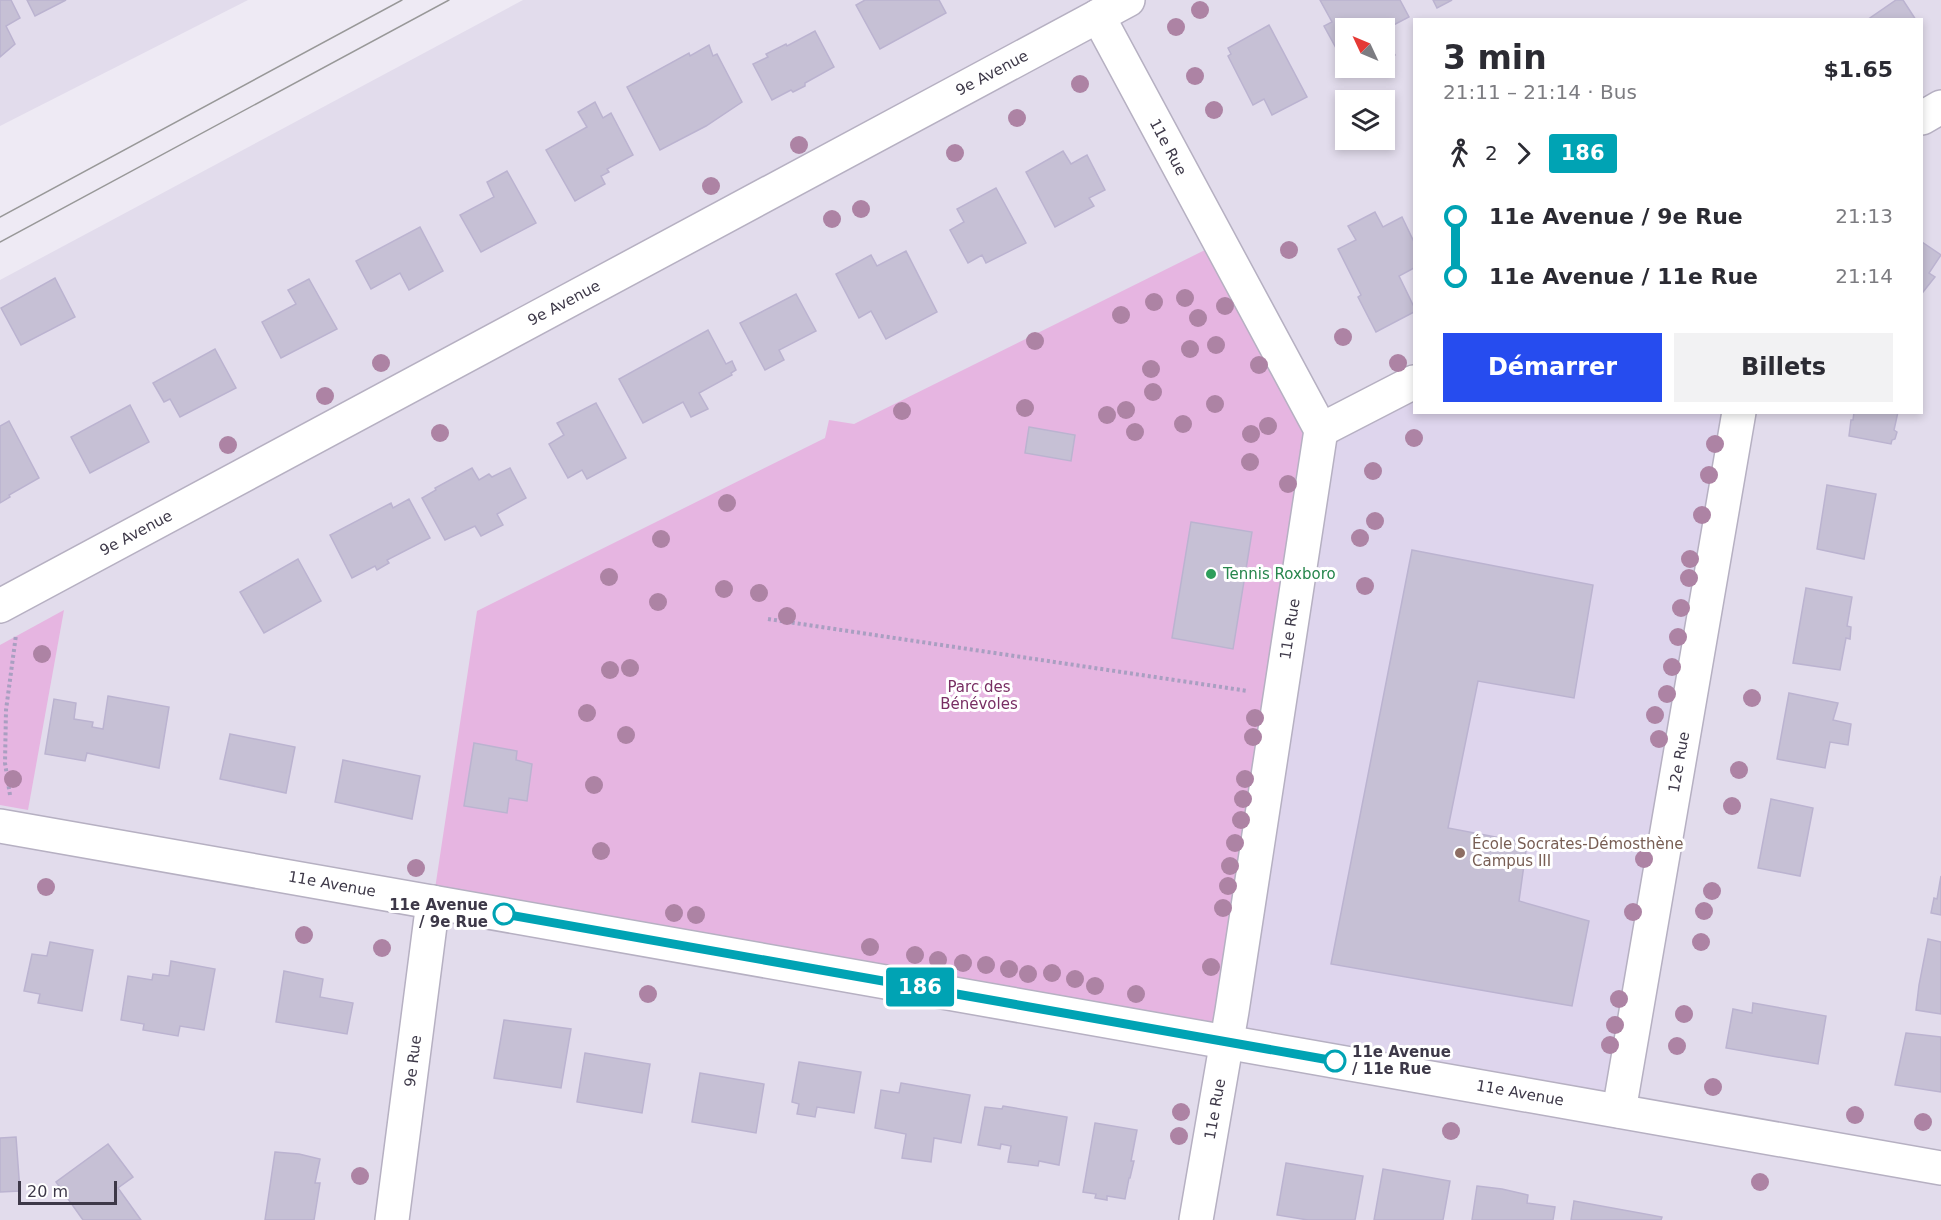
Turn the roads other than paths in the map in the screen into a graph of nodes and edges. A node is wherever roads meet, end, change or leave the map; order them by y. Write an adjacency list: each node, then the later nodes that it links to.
1 (1128, 0): 2 (street, 9e Avenue)
2 (1098, 16): 7 (street, 11e Rue); 8 (street, 9e Avenue)
3 (1941, 107): 4 (street)
4 (1923, 117)
5 (1413, 383): 7 (street)
6 (1739, 414): 12 (street, 12e Rue)
7 (1321, 430): 11 (street, 11e Rue)
8 (10, 600)
9 (8, 827): 10 (street, 11e Avenue)
10 (434, 902): 11 (street, 11e Avenue); 14 (street, 9e Rue)
11 (1227, 1042): 12 (street, 11e Avenue); 15 (street, 11e Rue)
12 (1619, 1111): 13 (street, 11e Avenue)
13 (1941, 1168)
14 (392, 1220)
15 (1196, 1220)

